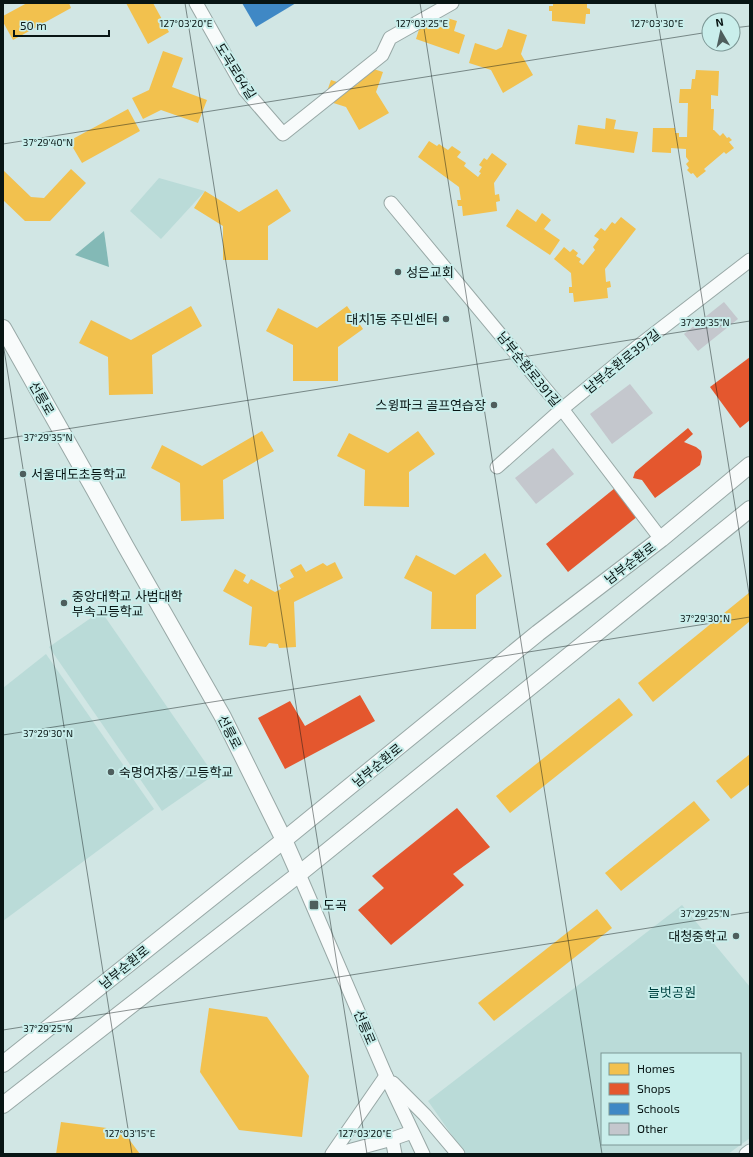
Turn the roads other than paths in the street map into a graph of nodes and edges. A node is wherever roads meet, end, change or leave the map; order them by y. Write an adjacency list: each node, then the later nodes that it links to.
1 (196, 3): 2 (street, 도곡로64길)
2 (452, 3)
3 (391, 203): 6 (street, 남부순환로391길)
4 (750, 260): 6 (street, 남부순환로397길)
5 (3, 328): 11 (main road, 선릉로)
6 (562, 409): 8 (street, 남부순환로397길); 10 (street, 남부순환로391길)
7 (750, 465): 10 (main road, 남부순환로)
8 (497, 467)
9 (750, 509): 12 (main road)
10 (661, 539): 11 (main road, 남부순환로)
11 (284, 840): 12 (main road, 선릉로); 13 (main road, 남부순환로)
12 (299, 874): 14 (street, 선릉로); 15 (main road)
13 (3, 1064)
14 (386, 1076): 16 (street, 선릉로); 19 (street); 23 (street)
15 (6, 1105)
16 (412, 1132): 17 (street); 22 (street, 선릉로)
17 (392, 1139): 20 (street); 21 (street)
18 (750, 1151): 24 (street)
19 (332, 1154)
20 (337, 1154)
21 (395, 1154)
22 (423, 1154)
23 (458, 1154)
24 (746, 1154)

